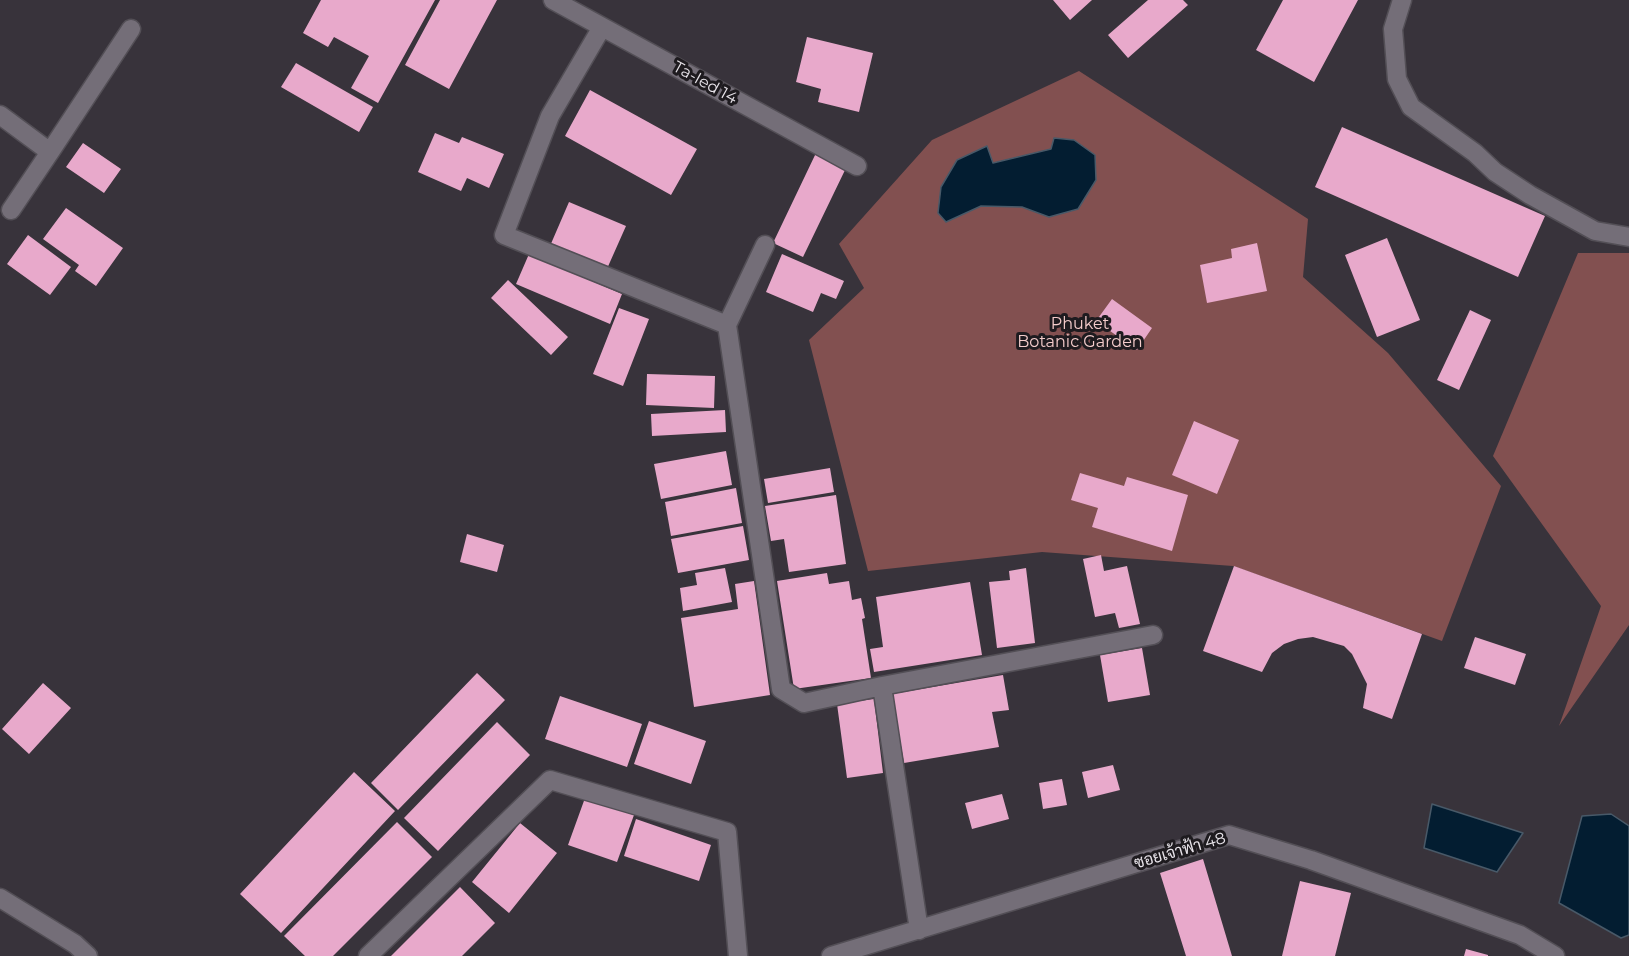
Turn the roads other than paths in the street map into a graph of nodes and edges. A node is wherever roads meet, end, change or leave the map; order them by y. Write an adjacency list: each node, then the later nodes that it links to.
1 (554, 0): 3 (street, Ta-Ied 14)
2 (1402, 0): 9 (street)
3 (602, 27): 7 (street, Ta-Ied 14); 11 (street)
4 (130, 29): 6 (street)
5 (0, 115): 6 (street)
6 (50, 152): 8 (street)
7 (857, 166)
8 (11, 210)
9 (1629, 237)
10 (765, 245): 11 (street)
11 (728, 325): 13 (street)
12 (1153, 635): 13 (street)
13 (882, 686): 15 (street)
14 (0, 898): 16 (street)
15 (919, 930): 19 (street, ซอยเจ้าฟ้า 48); 20 (street, ซอยเจ้าฟ้า 48)
16 (88, 956)
17 (369, 956): 18 (street)
18 (738, 956)
19 (831, 956)
20 (1555, 956)

